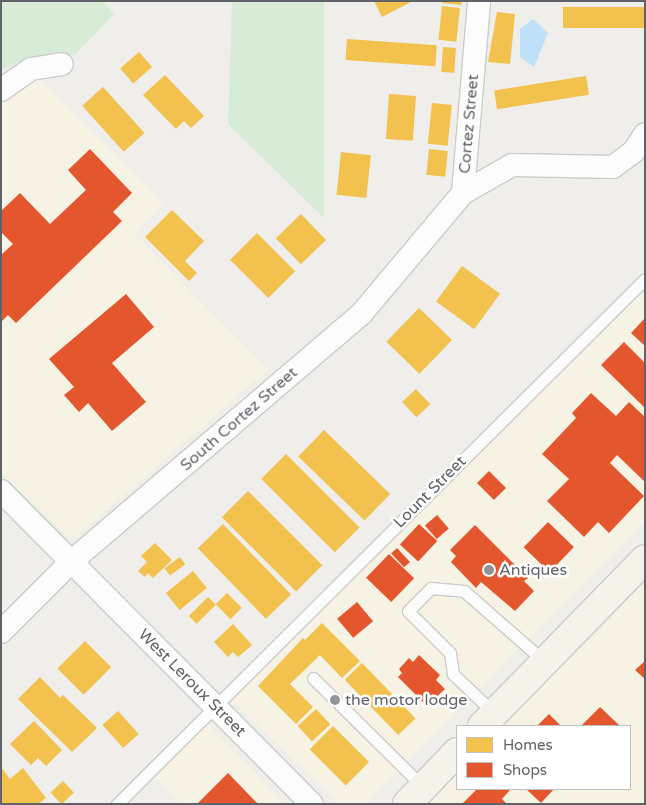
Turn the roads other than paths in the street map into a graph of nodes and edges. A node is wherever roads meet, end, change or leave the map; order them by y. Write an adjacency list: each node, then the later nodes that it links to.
1 (479, 1): 5 (street, Cortez Street)
2 (62, 64): 3 (street)
3 (1, 90)
4 (645, 134): 5 (street, Cortez Street)
5 (463, 193): 9 (street, South Cortez Street)
6 (645, 279): 13 (lane, Lount Street)
7 (1, 491): 9 (street, West Leroux Street)
8 (645, 559): 11 (main road)
9 (72, 561): 10 (street, South Cortez Street); 13 (street, West Leroux Street)
10 (1, 632)
11 (545, 662): 14 (main road); 14 (lane)
12 (313, 678): 16 (lane)
13 (215, 706): 17 (lane, Lount Street); 18 (street, West Leroux Street)
14 (489, 720)
15 (456, 753): 16 (main road)
16 (415, 796)
17 (117, 804)
18 (312, 804)

